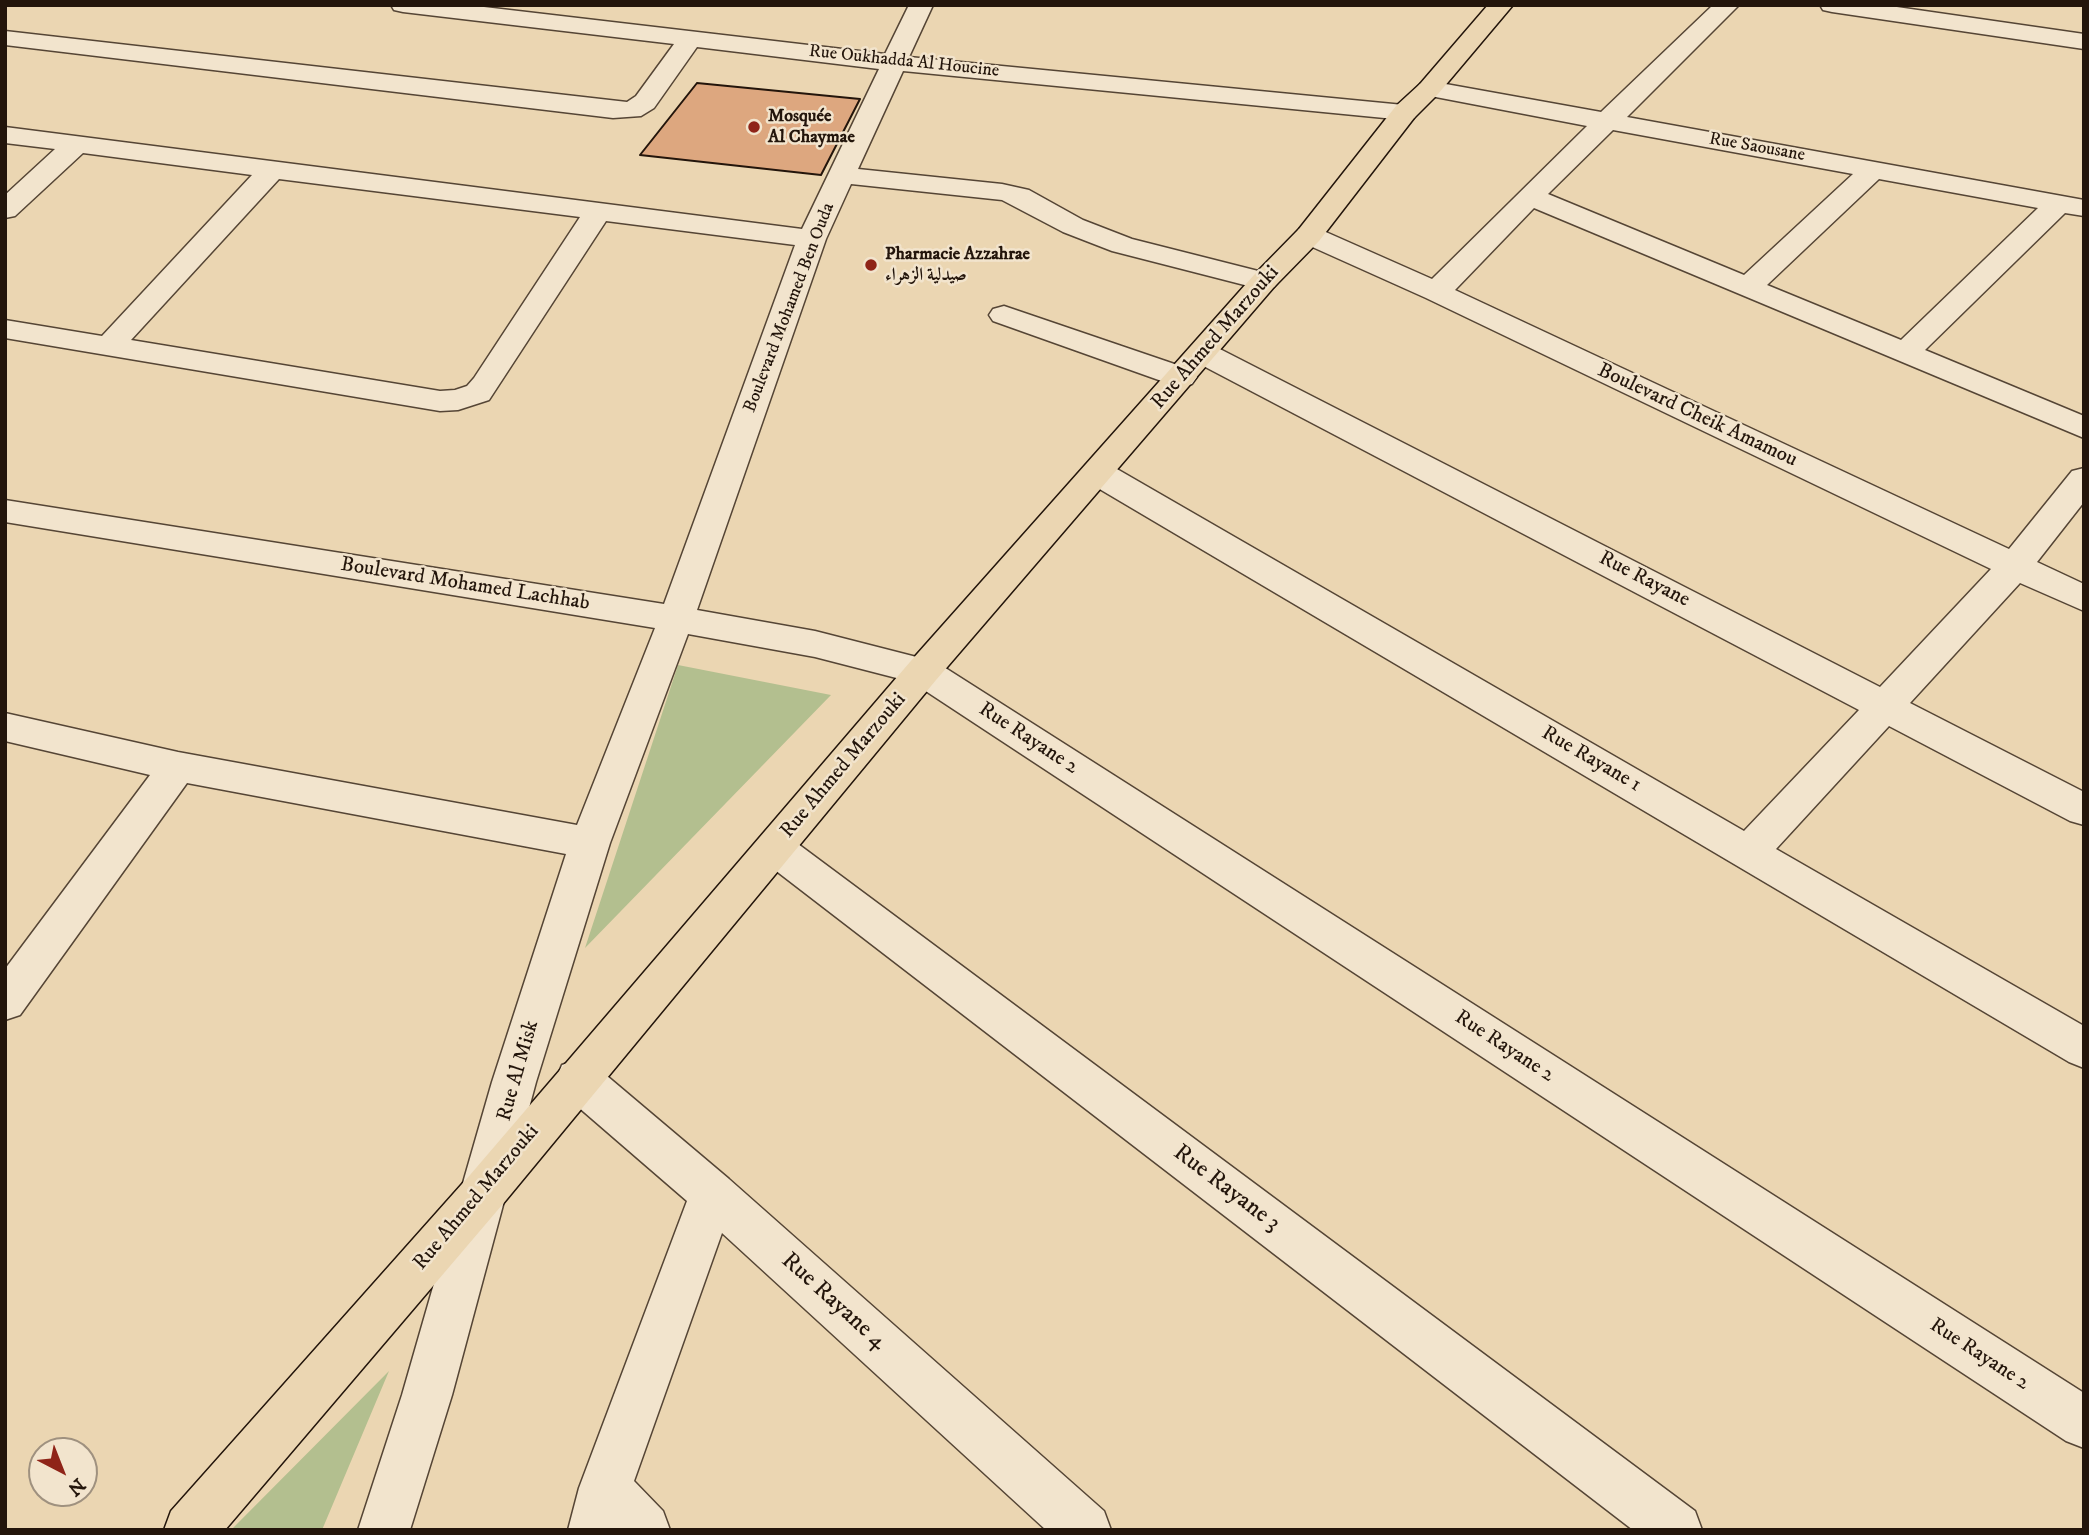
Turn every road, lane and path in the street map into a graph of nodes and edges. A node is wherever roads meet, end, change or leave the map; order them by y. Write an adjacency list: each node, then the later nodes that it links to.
1 (403, 5): 7 (street, Rue Oukhadda Al Houcine)
2 (922, 5): 9 (street, Boulevard Mohamed Ben Ouda)
3 (1501, 5): 10 (main road, Rue Ahmed Marzouki)
4 (1727, 5): 11 (street)
5 (1832, 5): 8 (street)
6 (5, 38): 7 (street)
7 (691, 38): 9 (street, Rue Oukhadda Al Houcine)
8 (2084, 42)
9 (894, 63): 10 (street, Rue Oukhadda Al Houcine); 16 (street, Boulevard Mohamed Ben Ouda)
10 (1417, 100): 11 (street, Rue Saousane); 21 (main road, Rue Ahmed Marzouki)
11 (1607, 120): 15 (street, Rue Saousane); 17 (street)
12 (5, 135): 13 (street)
13 (77, 144): 14 (street); 19 (street)
14 (273, 169): 20 (street); 28 (street)
15 (1874, 169): 18 (street, Rue Saousane); 24 (street)
16 (842, 175): 22 (street, Boulevard Mohamed Ben Ouda); 23 (street)
17 (1530, 196): 24 (street); 25 (street)
18 (2071, 206): 29 (street)
19 (5, 210)
20 (598, 211): 22 (street); 28 (street)
21 (1309, 236): 23 (main road, Rue Ahmed Marzouki); 25 (street, Boulevard Cheik Amamou)
22 (812, 239): 37 (street, Boulevard Mohamed Ben Ouda)
23 (1264, 281): 30 (main road, Rue Ahmed Marzouki)
24 (1749, 286): 29 (street)
25 (1436, 292): 35 (street, Boulevard Cheik Amamou)
26 (1004, 315): 30 (street, Rue Rayane)
27 (5, 329): 28 (street)
28 (110, 345)
29 (1905, 353): 31 (street)
30 (1192, 365): 32 (main road, Rue Ahmed Marzouki); 39 (street, Rue Rayane)
31 (2084, 428)
32 (1098, 473): 38 (main road, Rue Ahmed Marzouki); 45 (street, Rue Rayane 1)
33 (2084, 479): 35 (street)
34 (5, 511): 37 (street, Boulevard Mohamed Lachhab)
35 (2014, 567): 36 (street, Boulevard Cheik Amamou); 39 (street)
36 (2084, 599)
37 (676, 619): 38 (street, Boulevard Mohamed Lachhab); 43 (street, Rue Al Misk)
38 (923, 671): 44 (main road, Rue Ahmed Marzouki); 51 (street, Rue Rayane 2)
39 (1887, 706): 42 (street, Rue Rayane); 45 (street)
40 (5, 727): 41 (street)
41 (178, 767): 43 (street); 46 (street)
42 (2084, 810)
43 (590, 843): 49 (street, Rue Al Misk)
44 (776, 849): 48 (main road, Rue Ahmed Marzouki); 57 (street, Rue Rayane 3)
45 (1749, 852): 47 (street, Rue Rayane 1)
46 (5, 1002)
47 (2084, 1049)
48 (578, 1079): 49 (main road, Rue Ahmed Marzouki); 50 (street, Rue Rayane 4)
49 (486, 1190): 53 (main road, Rue Ahmed Marzouki); 54 (street, Rue Al Misk)
50 (713, 1194): 52 (street); 56 (street, Rue Rayane 4)
51 (2084, 1423)
52 (599, 1509): 55 (street)
53 (190, 1530)
54 (384, 1530)
55 (644, 1530)
56 (1085, 1530)
57 (1676, 1530)

